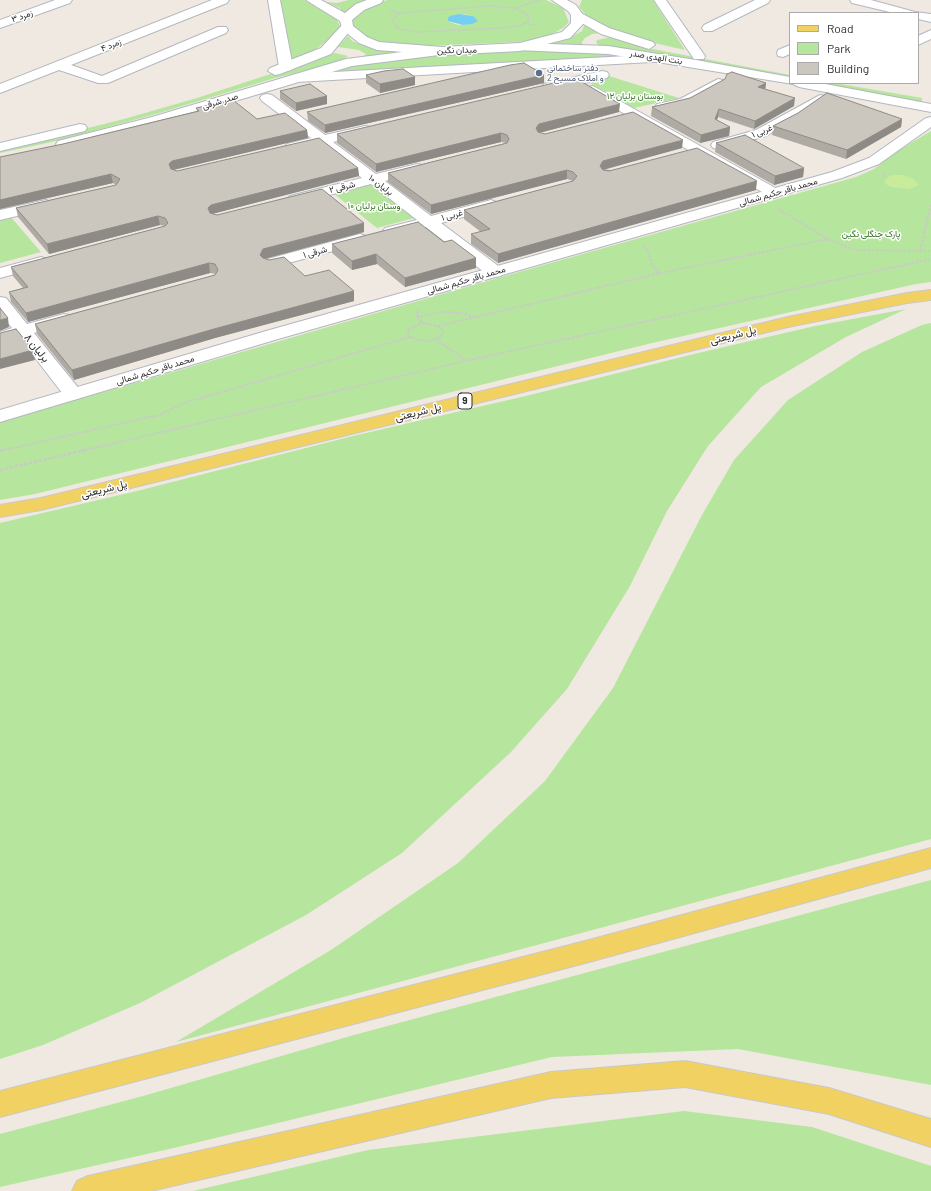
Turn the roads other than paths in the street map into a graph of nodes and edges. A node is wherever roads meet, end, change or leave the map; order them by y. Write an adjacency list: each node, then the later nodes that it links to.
1 (66, 0): 19 (street, زمرد ۳)
2 (223, 0): 32 (street, زمرد ۴)
3 (274, 0): 33 (street)
4 (312, 0): 18 (street, میدان نگین)
5 (322, 0): 6 (street)
6 (335, 0)
7 (377, 0): 18 (street)
8 (558, 0): 13 (street)
9 (660, 0): 29 (street)
10 (764, 0): 20 (street)
11 (856, 0): 12 (street)
12 (876, 2): 14 (street); 15 (street)
13 (574, 8): 22 (street, بنت الهدی صدر); 25 (street, میدان نگین)
14 (858, 12)
15 (906, 12)
16 (919, 15): 17 (street)
17 (931, 18)
18 (347, 23): 27 (street, صدر شرقی); 28 (street, میدان نگین)
19 (0, 24)
20 (708, 28)
21 (222, 30): 32 (street)
22 (613, 34): 26 (street); 29 (street, بنت الهدی صدر)
23 (931, 34): 24 (street)
24 (919, 40)
25 (520, 47): 26 (street, بنت الهدی صدر); 28 (street, میدان نگین)
26 (590, 49): 30 (street, بنت الهدی صدر)
27 (326, 51): 31 (street); 33 (street, صدر شرقی)
28 (442, 51): 31 (street, صدر شرقی)
29 (699, 56): 34 (street, بنت الهدی صدر)
30 (664, 58): 36 (street); 38 (street, بنت الهدی صدر)
31 (351, 62): 36 (street, صدر شرقی)
32 (59, 66): 43 (street, زمرد ۴)
33 (286, 67): 55 (street, صدر شرقی)
34 (789, 72)
35 (602, 75): 37 (street)
36 (297, 78): 59 (street, صدر شرقی)
37 (577, 80): 42 (street); 48 (street)
38 (789, 81)
39 (718, 83): 48 (street)
40 (805, 84): 47 (street)
41 (858, 84): 44 (street)
42 (540, 89)
43 (0, 90)
44 (931, 96)
45 (267, 98): 50 (street, برلیان ۱۰)
46 (820, 99): 56 (street, ۱ غربی)
47 (931, 108)
48 (636, 114): 51 (street); 56 (street)
49 (309, 115): 50 (street)
50 (294, 118): 54 (street, برلیان ۱۰)
51 (620, 118)
52 (928, 124): 64 (street, محمد باقر حکیم شمالی)
53 (375, 128): 54 (street)
54 (322, 140): 57 (street); 61 (street, برلیان ۱۰)
55 (0, 146)
56 (699, 150): 58 (street); 64 (street)
57 (277, 151)
58 (676, 156)
59 (0, 160)
60 (434, 164): 61 (street, ۲ شرقی)
61 (373, 179): 65 (street, ۲ شرقی); 67 (street, برلیان ۱۰)
62 (60, 201): 66 (street)
63 (506, 201): 67 (street, ۱ غربی)
64 (775, 201): 70 (street, محمد باقر حکیم شمالی)
65 (277, 203)
66 (0, 216)
67 (429, 221): 69 (street, ۱ شرقی); 70 (street, برلیان ۱۰)
68 (54, 259): 71 (street)
69 (270, 263)
70 (494, 272): 77 (street, محمد باقر حکیم شمالی)
71 (0, 273)
72 (931, 295): 79 (main road, پل شریعتی / 9)
73 (0, 302): 75 (street, برلیان ۸)
74 (83, 314): 75 (street)
75 (23, 331): 76 (street); 77 (street, برلیان ۸)
76 (0, 337)
77 (73, 394): 78 (street, محمد باقر حکیم شمالی)
78 (0, 416)
79 (0, 511)
80 (931, 858): 81 (main road)
81 (0, 1104)
82 (931, 1133): 83 (main road)
83 (88, 1191)

